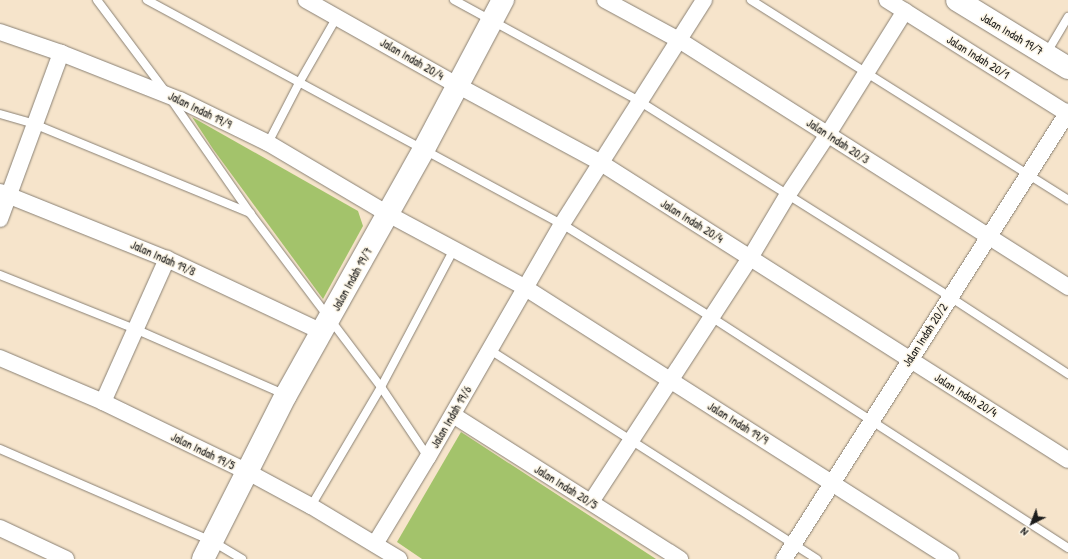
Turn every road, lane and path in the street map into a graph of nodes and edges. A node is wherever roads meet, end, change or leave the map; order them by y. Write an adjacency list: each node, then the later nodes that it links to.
1 (97, 0): 23 (lane)
2 (147, 0): 21 (lane)
3 (306, 0): 12 (street, Jalan Indah 20/4)
4 (454, 0): 14 (lane)
5 (503, 0): 14 (street, Jalan Indah 19/7)
6 (605, 0): 16 (street, Jalan Indah 20/3)
7 (704, 0): 16 (street, Jalan Indah 19/6)
8 (751, 0): 20 (lane)
9 (888, 0): 11 (street, Jalan Indah 20/1)
10 (956, 0): 18 (street, Jalan Indah 19/7)
11 (905, 11): 20 (street); 25 (street, Jalan Indah 20/1)
12 (337, 16): 21 (lane); 22 (street, Jalan Indah 20/4)
13 (1068, 16): 18 (lane)
14 (492, 21): 22 (street, Jalan Indah 19/7); 24 (lane)
15 (0, 32): 17 (street, Jalan Indah 19/9)
16 (679, 40): 24 (street, Jalan Indah 19/6); 28 (street, Jalan Indah 20/3)
17 (61, 53): 23 (street, Jalan Indah 19/9); 27 (street)
18 (1045, 54): 19 (street, Jalan Indah 19/7)
19 (1068, 68)
20 (866, 73): 28 (street); 32 (lane)
21 (299, 83): 29 (lane); 30 (lane)
22 (457, 85): 30 (street, Jalan Indah 19/7); 31 (street, Jalan Indah 20/4)
23 (168, 95): 29 (street, Jalan Indah 19/9); 36 (lane)
24 (639, 102): 31 (street, Jalan Indah 19/6); 34 (lane)
25 (1068, 113): 32 (street, Jalan Indah 20/2)
26 (0, 114): 27 (lane)
27 (34, 124): 33 (street); 36 (lane)
28 (828, 134): 34 (street); 40 (street, Jalan Indah 20/3)
29 (268, 143): 37 (street, Jalan Indah 19/9)
30 (424, 149): 37 (street, Jalan Indah 19/7); 39 (lane)
31 (601, 163): 39 (street, Jalan Indah 19/6); 42 (street, Jalan Indah 20/4)
32 (1029, 175): 35 (lane); 40 (street, Jalan Indah 20/2)
33 (5, 193): 38 (street); 43 (street, Jalan Indah 19/8)
34 (787, 196): 42 (street); 47 (lane)
35 (1068, 200)
36 (250, 213): 49 (lane)
37 (388, 214): 41 (street, Jalan Indah 19/9); 49 (street, Jalan Indah 19/7)
38 (0, 219)
39 (562, 224): 45 (street, Jalan Indah 19/6); 48 (lane)
40 (989, 237): 46 (street, Jalan Indah 20/3); 47 (street, Jalan Indah 20/2)
41 (454, 249): 45 (street, Jalan Indah 19/9); 56 (lane)
42 (750, 258): 48 (street); 53 (street, Jalan Indah 20/4)
43 (167, 259): 49 (street, Jalan Indah 19/8); 50 (street)
44 (0, 275): 50 (lane)
45 (524, 287): 51 (street, Jalan Indah 19/6); 55 (street, Jalan Indah 19/9)
46 (1068, 287)
47 (950, 297): 53 (street, Jalan Indah 20/2); 54 (lane)
48 (711, 317): 55 (street); 60 (lane)
49 (325, 326): 56 (lane); 57 (street, Jalan Indah 19/7)
50 (135, 329): 57 (lane); 58 (street)
51 (490, 350): 59 (street, Jalan Indah 19/6); 61 (lane)
52 (0, 358): 58 (street, Jalan Indah 19/5)
53 (910, 359): 60 (street, Jalan Indah 20/2); 64 (street, Jalan Indah 20/4)
54 (1068, 374)
55 (671, 380): 61 (street); 66 (street, Jalan Indah 19/9)
56 (381, 387): 63 (lane); 68 (lane)
57 (286, 395): 65 (street, Jalan Indah 19/7)
58 (103, 402): 65 (street, Jalan Indah 19/5)
59 (453, 415): 63 (street, Jalan Indah 19/6); 67 (street, Jalan Indah 20/5)
60 (871, 420): 66 (street, Jalan Indah 20/2); 72 (lane)
61 (631, 440): 67 (street); 71 (lane)
62 (0, 449): 73 (lane)
63 (428, 457): 70 (street, Jalan Indah 19/6)
64 (1068, 460)
65 (246, 471): 68 (street, Jalan Indah 19/5); 73 (street, Jalan Indah 19/7)
66 (832, 483): 71 (street, Jalan Indah 20/2); 80 (street, Jalan Indah 19/9)
67 (591, 502): 77 (street, Jalan Indah 20/5)
68 (311, 506): 70 (street, Jalan Indah 19/5)
69 (0, 528): 75 (street)
70 (375, 544): 74 (street, Jalan Indah 19/5)
71 (793, 544): 78 (street, Jalan Indah 20/2); 79 (lane)
72 (1068, 548)
73 (208, 550): 76 (lane)
74 (391, 557)
75 (66, 559)
76 (242, 559)
77 (680, 559)
78 (784, 559)
79 (817, 559)
80 (951, 559)

